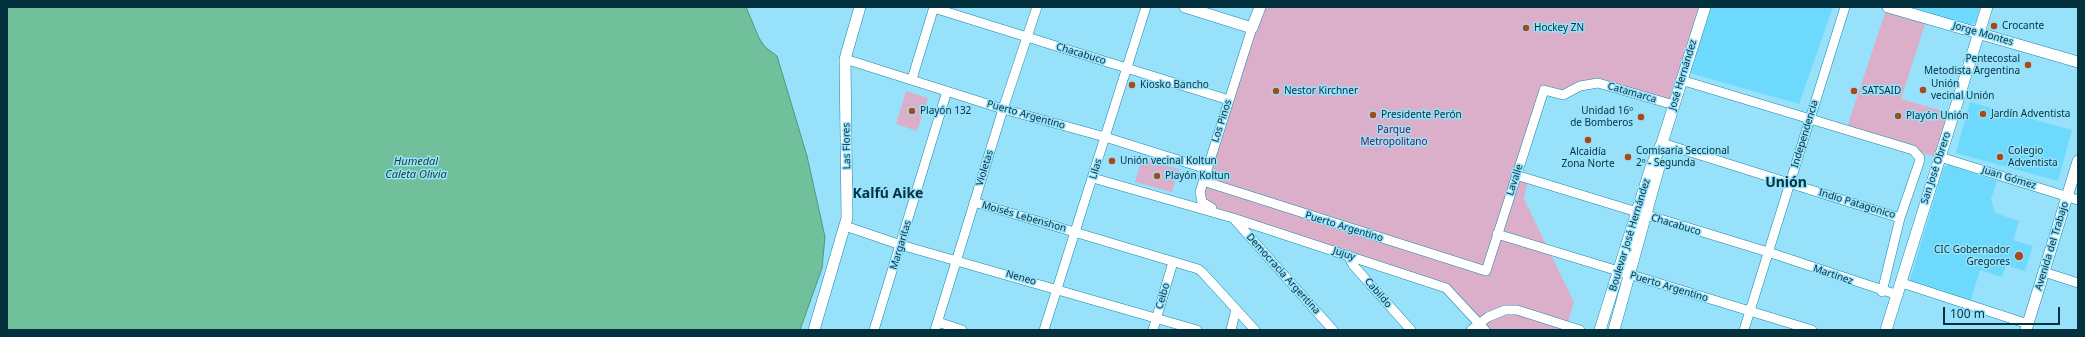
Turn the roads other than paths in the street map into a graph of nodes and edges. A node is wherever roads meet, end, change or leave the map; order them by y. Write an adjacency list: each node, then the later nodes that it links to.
1 (860, 7): 14 (street, Las Flores)
2 (1037, 7): 13 (street, Violetas)
3 (1146, 7): 16 (street, Lilas)
4 (1185, 7): 11 (street)
5 (1260, 7): 11 (street, Los Pinos)
6 (1844, 7): 24 (street, Independencia)
7 (1888, 7): 12 (street, Jorge Montes)
8 (1987, 7): 12 (street, San José Obrero)
9 (934, 8): 13 (street, Chacabuco); 17 (street)
10 (1700, 8): 18 (street, José Hernández)
11 (1252, 28): 21 (street, Los Pinos)
12 (1979, 33): 15 (street, Jorge Montes); 27 (street, San José Obrero)
13 (1028, 38): 16 (street, Chacabuco); 23 (street, Violetas)
14 (845, 58): 17 (street, Puerto Argentino); 39 (street, Las Flores)
15 (2078, 62)
16 (1127, 68): 21 (street, Chacabuco); 25 (street, Lilas)
17 (912, 78): 20 (street, Puerto Argentino)
18 (1682, 80): 22 (street, José Hernández); 24 (street)
19 (1544, 90): 22 (street, Catamarca); 30 (street, Lavalle)
20 (947, 91): 23 (street, Puerto Argentino); 42 (street, Margaritas)
21 (1229, 100): 29 (street, Los Pinos)
22 (1674, 105): 26 (street, José Hernández)
23 (1003, 109): 25 (street, Puerto Argentino); 35 (street, Violetas)
24 (1810, 120): 33 (street, Independencia); 38 (street, San José Obrero)
25 (1105, 138): 29 (street, Puerto Argentino); 31 (street, Lilas)
26 (1662, 143): 33 (street, Indio Patagonico); 36 (street, Boulevar José Hernández)
27 (1940, 157): 34 (street, Juan Gómez); 50 (street, San José Obrero)
28 (2078, 161): 34 (street, Avenida del Trabajo)
29 (1207, 169): 32 (street, Los Pinos)
30 (1516, 175): 36 (street, Chacabuco); 41 (street, Lavalle)
31 (1093, 178): 37 (street, Jujuy); 40 (street, Lilas)
32 (1203, 181): 37 (street, Los Pinos); 47 (street, Puerto Argentino)
33 (1790, 184): 38 (street, Indio Patagonico); 43 (street, Independencia)
34 (2073, 198): 48 (street, Avenida del Trabajo)
35 (974, 202): 40 (street, Moisés Lebenshon); 45 (street, Violetas)
36 (1641, 215): 43 (street, Chacabuco); 49 (street, Boulevar José Hernández)
37 (1233, 218): 44 (street, Jujuy); 69 (street, Democracia Argentina)
38 (1900, 218): 53 (street, San José Obrero)
39 (845, 226): 42 (street, Neneo); 61 (street, Las Flores)
40 (1074, 231): 46 (street, Moisés Lebenshon); 52 (street, Lilas)
41 (1498, 234): 47 (street, Lavalle); 49 (street, Puerto Argentino)
42 (901, 245): 45 (street, Neneo); 62 (street, Margaritas)
43 (1768, 252): 53 (street, Martinez); 56 (street, Independencia)
44 (1348, 255): 58 (street, Jujuy); 70 (street, Cabildo)
45 (957, 259): 52 (street, Neneo); 59 (street, Violetas)
46 (1173, 262): 55 (street, Moisés Lebenshon); 57 (street, Ceibo)
47 (1486, 271)
48 (2044, 272): 51 (street); 60 (street, Avenida del Trabajo)
49 (1624, 273): 56 (street, Puerto Argentino); 74 (street, Boulevar José Hernández); 75 (street, Boulevar José Hernández)
50 (1902, 283): 54 (street, San José Obrero); 60 (street)
51 (2078, 283)
52 (1057, 289): 57 (street, Neneo); 64 (street, Lilas)
53 (1882, 292): 54 (street, Martinez)
54 (1898, 295): 78 (street, San José Obrero)
55 (1236, 309): 67 (street); 68 (street)
56 (1749, 311): 76 (street, Independencia); 77 (street, Puerto Argentino)
57 (1157, 318): 65 (street, Ceibo); 66 (street, Neneo)
58 (1478, 323): 71 (street); 72 (street, Jujuy); 73 (street)
59 (936, 326): 63 (street)
60 (2027, 327)
61 (814, 330)
62 (874, 330)
63 (962, 330)
64 (1044, 330)
65 (1153, 330)
66 (1197, 330)
67 (1231, 330)
68 (1255, 330)
69 (1333, 330)
70 (1410, 330)
71 (1471, 330)
72 (1485, 330)
73 (1580, 330)
74 (1600, 330)
75 (1614, 330)
76 (1744, 330)
77 (1812, 330)
78 (1886, 330)

